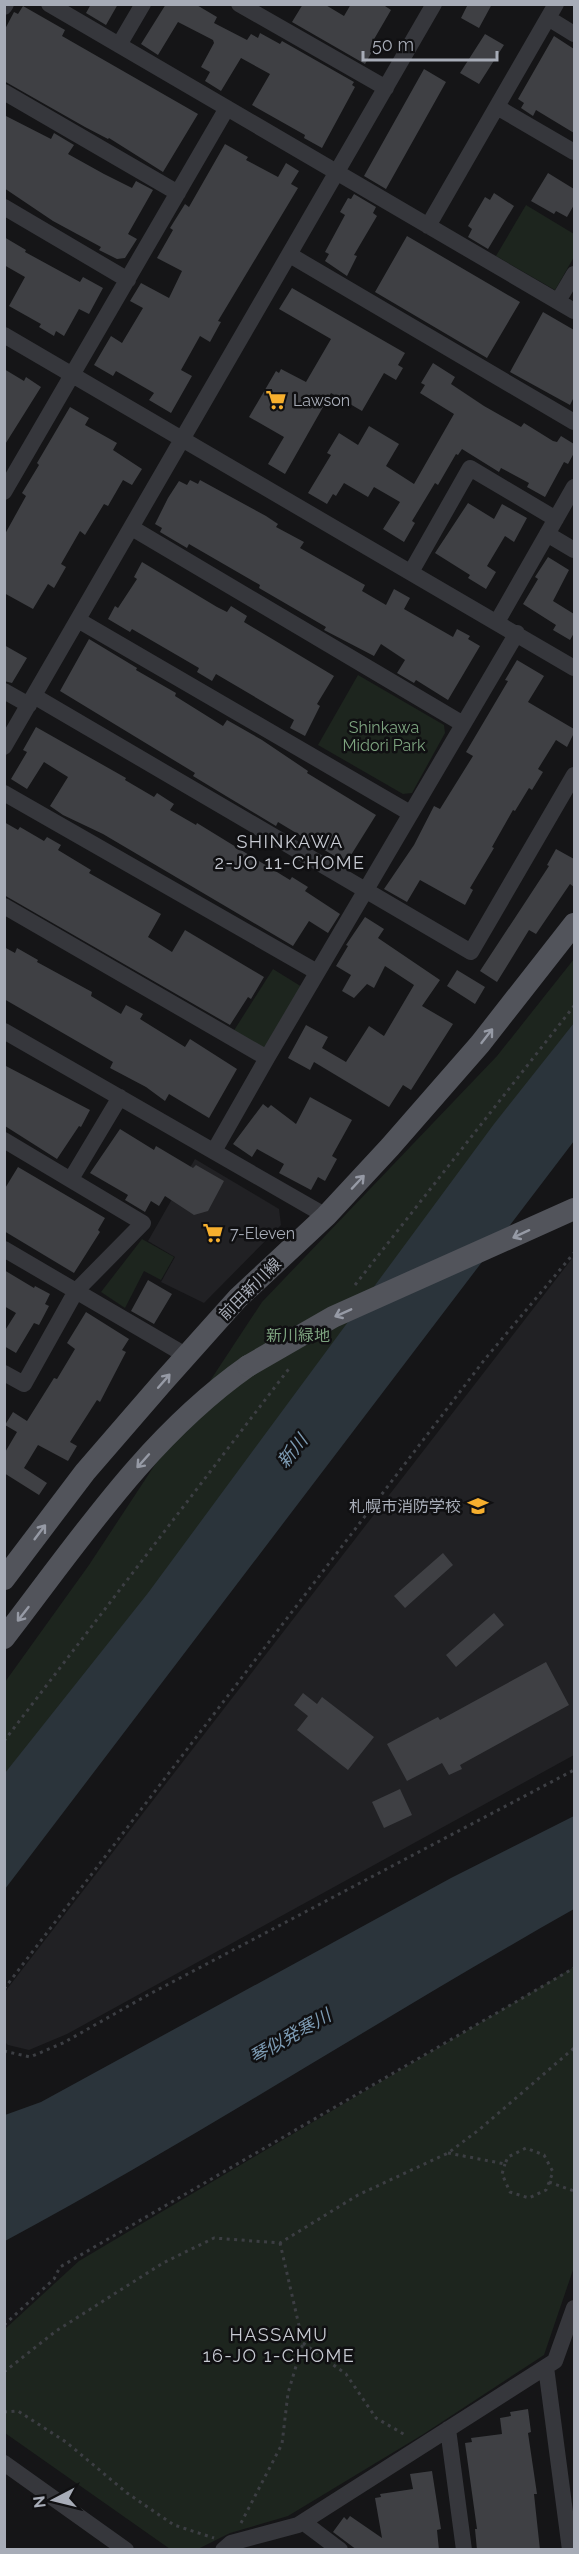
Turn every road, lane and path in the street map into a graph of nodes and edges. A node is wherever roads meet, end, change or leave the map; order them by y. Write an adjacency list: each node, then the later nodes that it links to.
1 (49, 4): 7 (street)
2 (143, 4): 7 (street)
3 (239, 4): 8 (street)
4 (431, 6): 8 (street)
5 (552, 11): 6 (street); 10 (street)
6 (574, 34)
7 (119, 45): 11 (street)
8 (386, 88): 13 (street)
9 (4, 92): 14 (street)
10 (497, 107): 12 (street); 16 (street)
11 (227, 108): 13 (street); 14 (street)
12 (574, 152)
13 (337, 173): 16 (street); 17 (street)
14 (178, 193): 19 (street)
15 (4, 207): 19 (street)
16 (428, 226): 20 (street)
17 (290, 255): 24 (street); 25 (street)
18 (574, 274): 20 (street)
19 (128, 280): 23 (street)
20 (558, 301): 21 (street)
21 (574, 311)
22 (4, 335): 23 (street)
23 (72, 374): 25 (street); 26 (street)
24 (574, 422)
25 (184, 439): 30 (street); 33 (street)
26 (10, 469): 28 (street)
27 (574, 488): 29 (street)
28 (4, 492)
29 (556, 519): 31 (street); 33 (street)
30 (132, 528): 34 (street); 40 (street)
31 (547, 534): 32 (street); 35 (street)
32 (574, 550)
33 (411, 572): 35 (street)
34 (78, 620): 39 (street); 44 (street)
35 (496, 622): 36 (street)
36 (517, 633): 37 (street); 40 (street)
37 (574, 668)
38 (4, 691): 39 (street)
39 (31, 700): 41 (street); 45 (street)
40 (463, 724): 44 (street)
41 (4, 747)
42 (574, 775): 45 (street)
43 (4, 793): 48 (street)
44 (410, 813): 45 (street)
45 (365, 891): 48 (street)
46 (4, 906): 51 (street)
47 (574, 924): 57 (main road, 前田新川線, one-way to 47)
48 (317, 972): 51 (street)
49 (574, 1006): 61 (path)
50 (4, 1031): 52 (street)
51 (267, 1058): 54 (street)
52 (120, 1097): 54 (street); 55 (street)
53 (4, 1140): 55 (street)
54 (214, 1151): 57 (street)
55 (71, 1179): 60 (street)
56 (574, 1209): 66 (main road, one-way to 66, bridge)
57 (326, 1216): 62 (main road, 前田新川線)
58 (4, 1249): 60 (street)
59 (574, 1253): 70 (path)
60 (76, 1291): 62 (street); 64 (street)
61 (350, 1292)
62 (187, 1356): 65 (main road, 前田新川線, one-way to 62)
63 (298, 1357): 67 (path)
64 (4, 1373)
65 (6, 1572)
66 (4, 1638)
67 (4, 1741)
68 (574, 1770): 72 (path)
69 (574, 1968): 79 (path)
70 (4, 1989)
71 (574, 2048): 73 (path)
72 (4, 2051)
73 (448, 2153): 74 (path); 77 (path)
74 (505, 2164): 75 (path); 75 (path)
75 (549, 2182): 76 (path)
76 (574, 2191)
77 (280, 2243): 80 (path); 82 (path)
78 (574, 2308): 81 (street)
79 (4, 2325)
80 (303, 2343): 85 (path); 88 (path)
81 (546, 2367): 84 (street); 92 (street)
82 (4, 2372)
83 (4, 2412): 88 (path)
84 (448, 2429): 85 (street); 91 (street)
85 (422, 2446): 87 (street)
86 (4, 2463): 89 (street)
87 (303, 2522): 88 (street); 90 (street)
88 (227, 2546)
89 (126, 2550)
90 (340, 2550)
91 (464, 2550)
92 (570, 2550)

